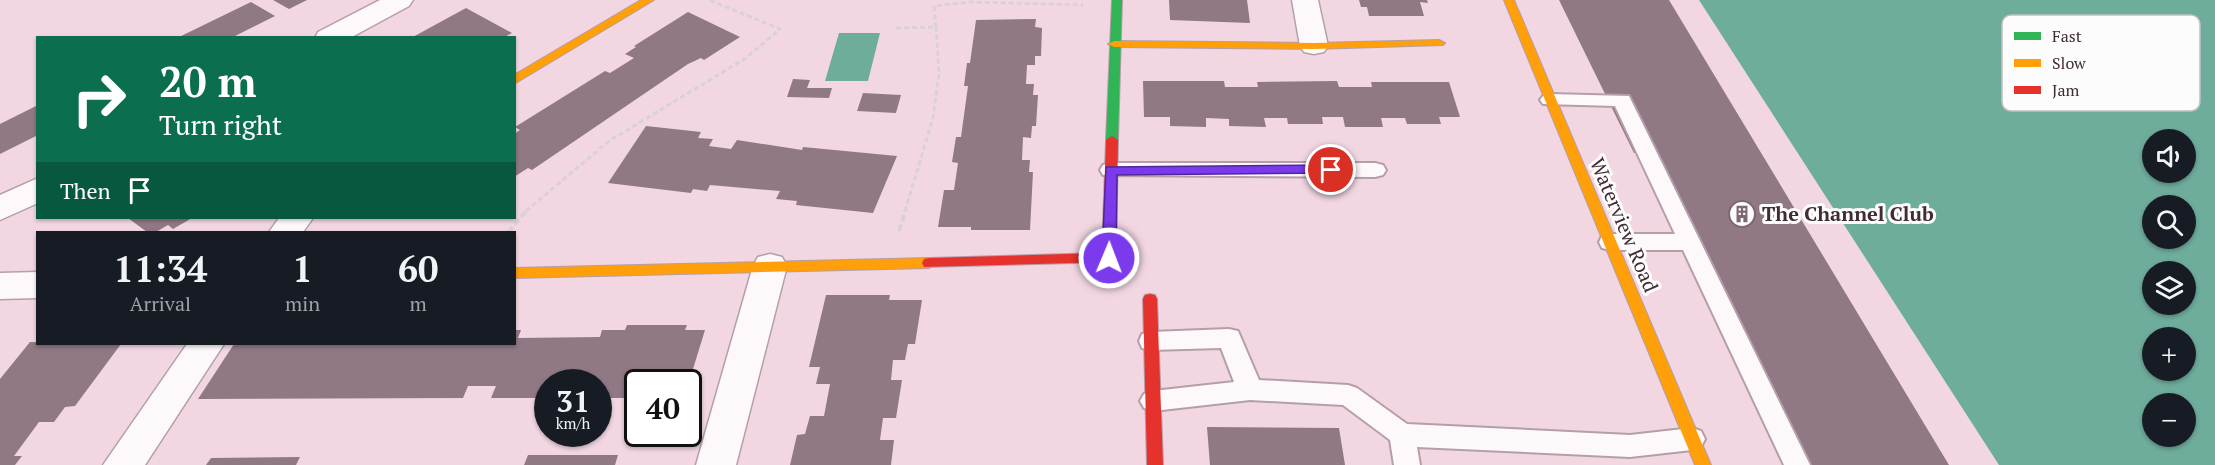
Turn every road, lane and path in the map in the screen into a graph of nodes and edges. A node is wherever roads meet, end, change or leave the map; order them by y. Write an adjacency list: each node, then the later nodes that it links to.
1 (400, 0): 9 (street)
2 (649, 0): 13 (street)
3 (709, 0): 21 (path)
4 (1305, 0): 12 (street)
5 (1509, 0): 14 (street, Waterview Road)
6 (1117, 3): 7 (path); 11 (street)
7 (936, 27): 8 (path); 24 (path)
8 (896, 28)
9 (332, 36)
10 (1439, 43): 12 (street)
11 (1114, 44): 12 (street); 15 (street)
12 (1314, 46)
13 (516, 79)
14 (1550, 100): 22 (street, Waterview Road); 23 (lane)
15 (1111, 170): 16 (lane); 24 (street)
16 (1375, 170)
17 (36, 190): 18 (street)
18 (0, 209)
19 (296, 219): 20 (street)
20 (286, 231)
21 (509, 231)
22 (1610, 242): 23 (lane); 35 (street, Waterview Road)
23 (1690, 242): 41 (lane)
24 (891, 263): 25 (street)
25 (770, 266): 26 (street); 37 (street)
26 (516, 273)
27 (36, 285): 28 (street)
28 (0, 286)
29 (1150, 299): 30 (street)
30 (1151, 341): 32 (lane); 33 (street)
31 (205, 345): 36 (street)
32 (1250, 390): 33 (lane); 34 (lane)
33 (1153, 401): 38 (street)
34 (1402, 435): 35 (lane); 39 (lane)
35 (1692, 439): 40 (street, Waterview Road)
36 (123, 465)
37 (716, 465)
38 (1155, 465)
39 (1407, 465)
40 (1702, 465)
41 (1797, 465)

